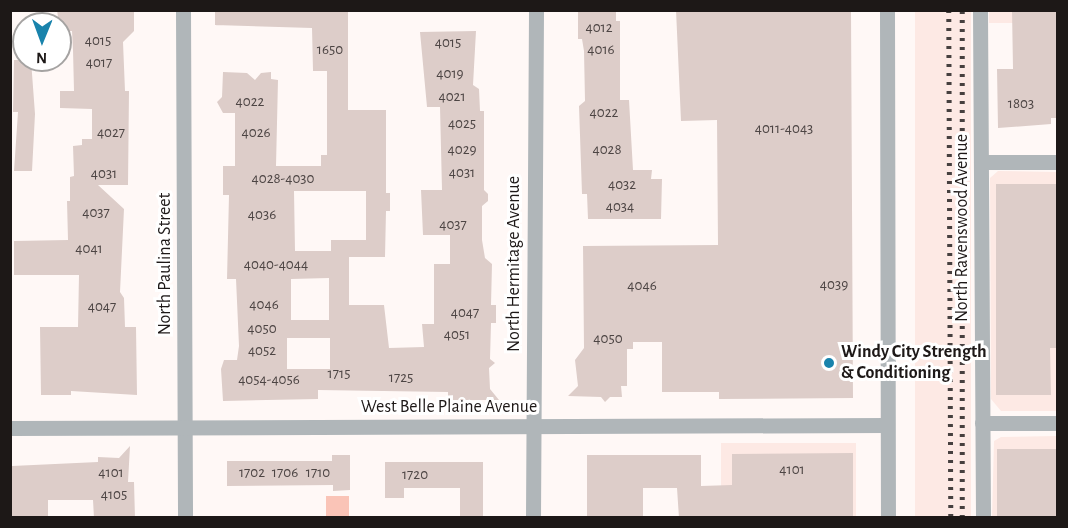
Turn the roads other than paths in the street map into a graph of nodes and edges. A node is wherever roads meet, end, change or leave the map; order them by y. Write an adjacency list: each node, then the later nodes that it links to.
1 (183, 10): 12 (street, North Paulina Street)
2 (536, 10): 10 (street, North Hermitage Avenue)
3 (887, 10): 9 (street)
4 (980, 10): 5 (street, North Ravenswood Avenue)
5 (981, 162): 6 (street); 7 (street, North Ravenswood Avenue)
6 (1058, 162)
7 (982, 423): 8 (street); 16 (street, North Ravenswood Avenue)
8 (1058, 423)
9 (887, 425): 10 (street, West Belle Plaine Avenue); 15 (street)
10 (533, 426): 12 (street, West Belle Plaine Avenue); 14 (street, North Hermitage Avenue)
11 (10, 428): 12 (street, West Belle Plaine Avenue)
12 (185, 428): 13 (street, North Paulina Street)
13 (185, 518)
14 (533, 518)
15 (888, 518)
16 (983, 518)

